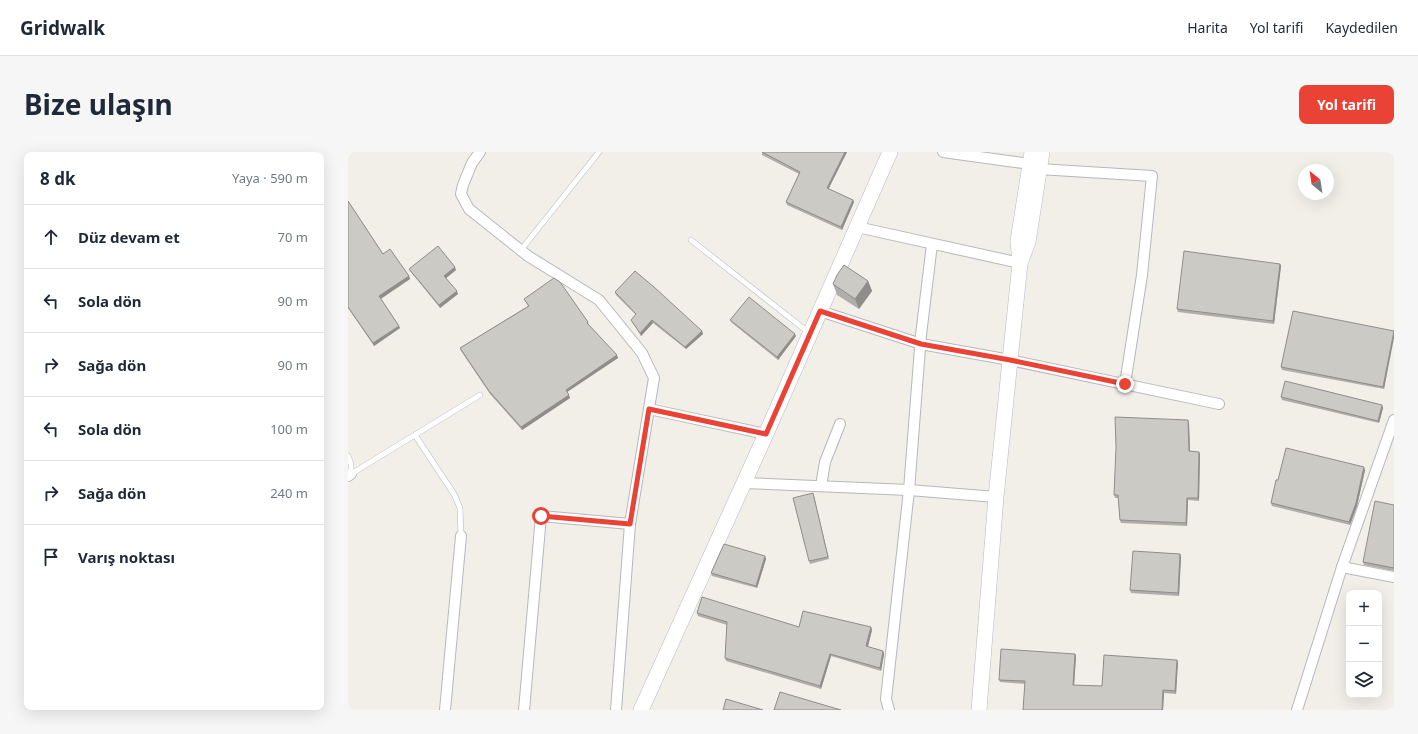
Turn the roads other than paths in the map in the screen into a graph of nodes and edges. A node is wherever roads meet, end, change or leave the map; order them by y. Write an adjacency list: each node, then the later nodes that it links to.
1 (480, 152): 10 (street)
2 (599, 152): 10 (lane)
3 (890, 152): 7 (street)
4 (943, 152): 6 (street)
5 (1042, 152): 6 (street)
6 (1034, 162): 11 (street); 16 (street)
7 (857, 227): 9 (street); 12 (street)
8 (690, 240): 13 (lane)
9 (932, 244): 11 (street); 14 (street)
10 (521, 250): 19 (street)
11 (1020, 263): 15 (street)
12 (820, 311): 13 (street); 14 (street)
13 (810, 334): 23 (street)
14 (921, 344): 15 (street); 28 (street)
15 (1010, 360): 16 (street); 29 (street)
16 (1125, 384): 18 (street)
17 (480, 395): 22 (lane)
18 (1219, 404)
19 (649, 409): 23 (street); 30 (street)
20 (1394, 420): 32 (street)
21 (840, 424): 27 (street)
22 (415, 434): 25 (lane); 31 (lane)
23 (766, 434): 26 (street)
24 (348, 456): 25 (lane)
25 (349, 475)
26 (744, 483): 27 (street); 37 (street)
27 (821, 486): 28 (street)
28 (909, 490): 29 (street); 38 (street)
29 (996, 497): 39 (street)
30 (630, 524): 35 (street); 36 (street)
31 (461, 536): 34 (street)
32 (1342, 567): 33 (street); 40 (street)
33 (1394, 577)
34 (445, 710)
35 (524, 710)
36 (616, 710)
37 (641, 710)
38 (889, 710)
39 (979, 710)
40 (1297, 710)

